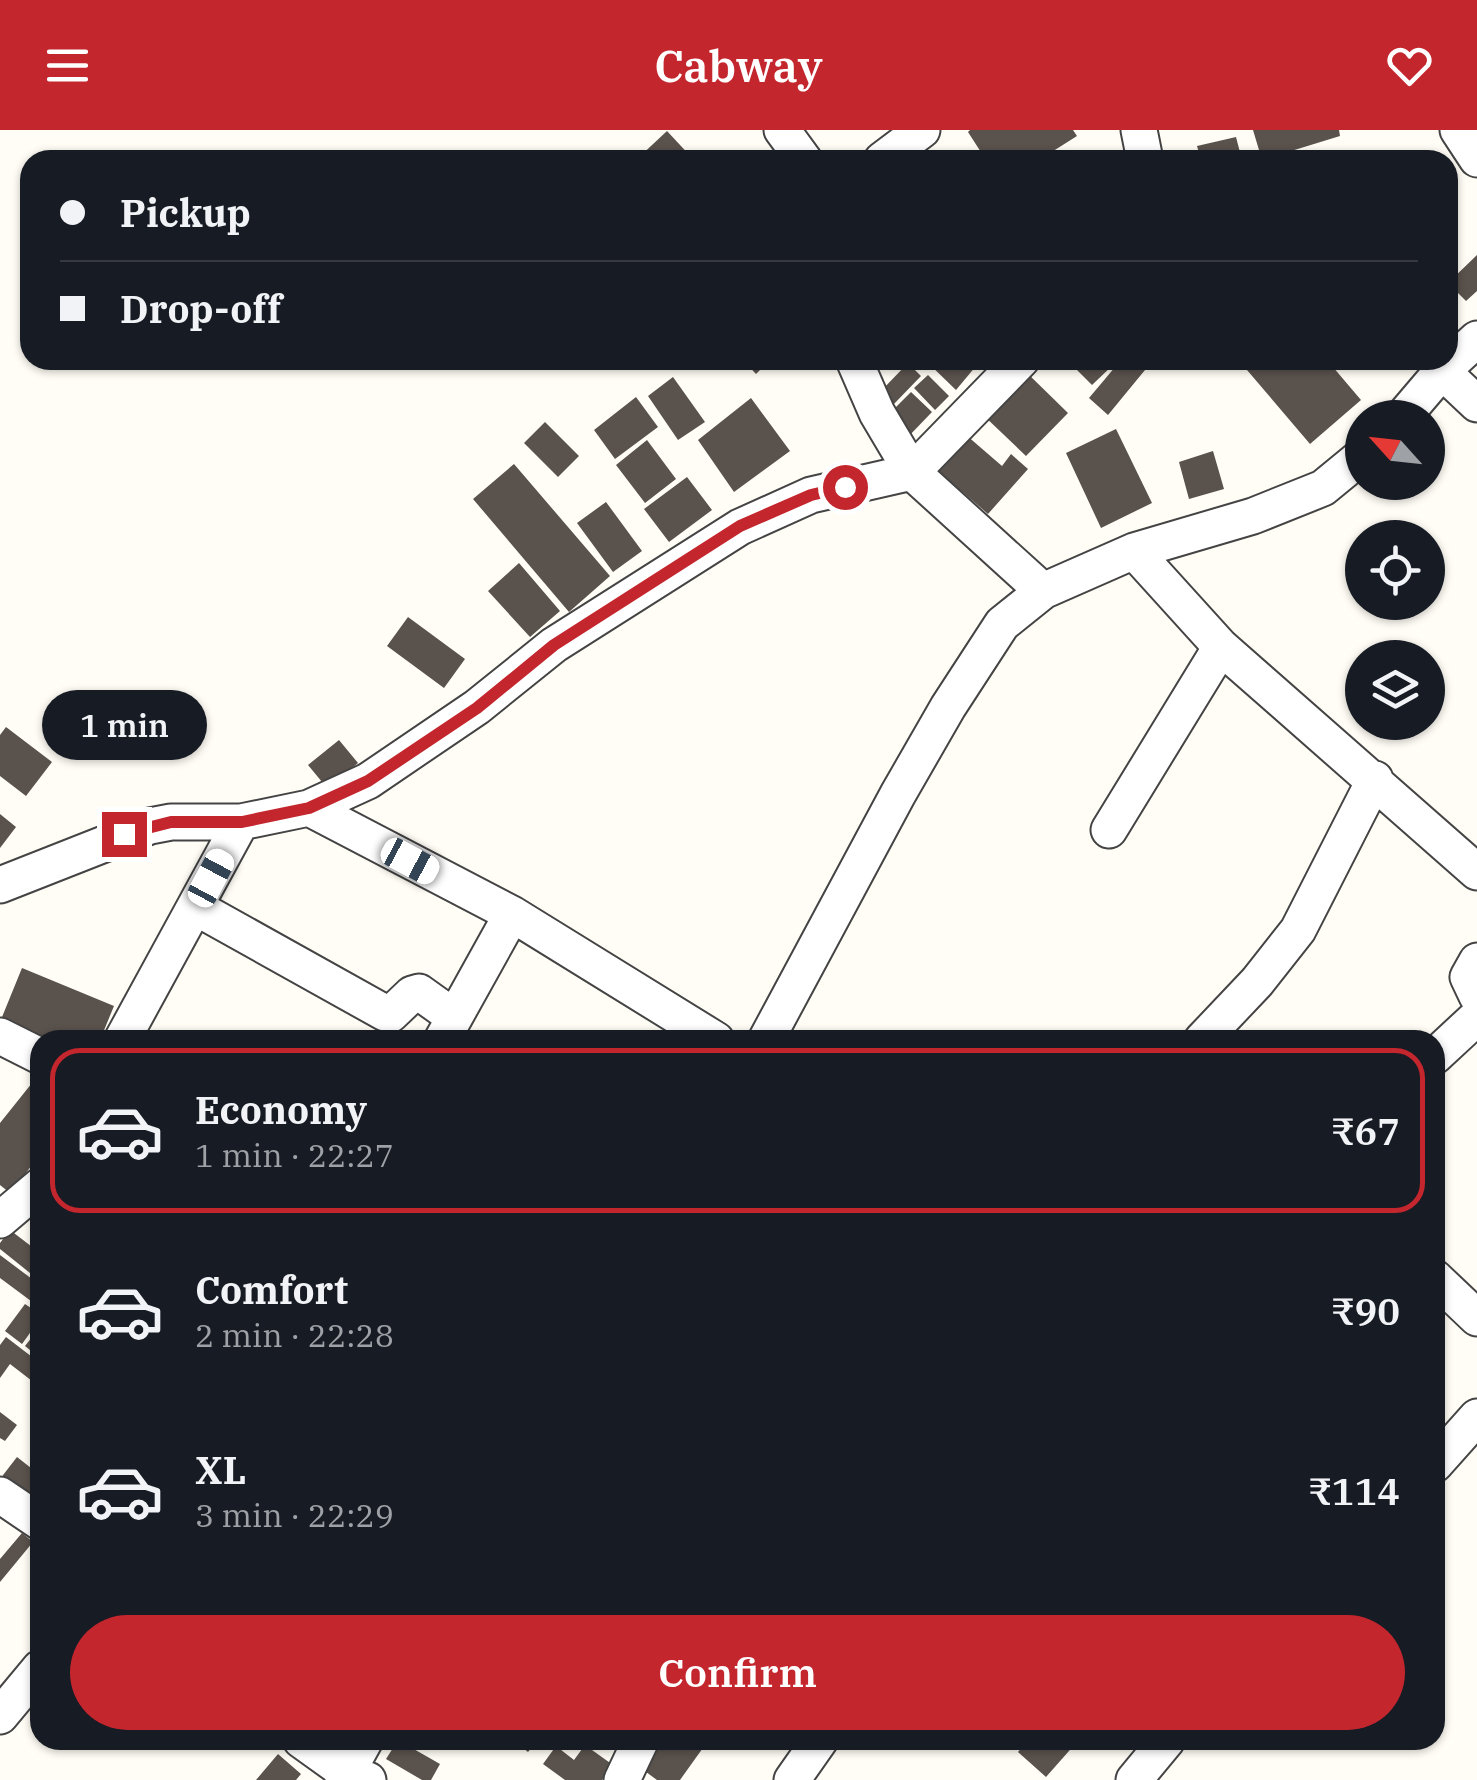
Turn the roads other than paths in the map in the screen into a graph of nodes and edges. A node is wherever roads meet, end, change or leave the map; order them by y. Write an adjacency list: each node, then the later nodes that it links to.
1 (922, 130): 3 (street)
2 (1458, 130): 4 (street)
3 (895, 150)
4 (1477, 159)
5 (1477, 339): 6 (street)
6 (1458, 356)
7 (858, 370): 13 (street)
8 (1011, 370): 13 (street)
9 (1442, 371): 10 (street); 11 (street)
10 (1417, 400)
11 (1477, 404)
12 (1345, 470): 14 (street)
13 (912, 472): 15 (street); 18 (street)
14 (1134, 551): 15 (street); 16 (street)
15 (1043, 591): 31 (street)
16 (1222, 646): 17 (street); 20 (street)
17 (1375, 779): 21 (street); 32 (street)
18 (309, 808): 19 (street); 24 (street)
19 (242, 822): 22 (street); 23 (street)
20 (1109, 830)
21 (1477, 872)
22 (0, 885)
23 (195, 906): 28 (street); 29 (street)
24 (512, 914): 28 (street); 30 (street)
25 (1477, 961): 26 (street)
26 (1477, 996)
27 (1477, 1017): 34 (street)
28 (448, 1028)
29 (127, 1030)
30 (700, 1030)
31 (771, 1030)
32 (1211, 1030)
33 (0, 1036): 35 (street)
34 (1445, 1047)
35 (30, 1051)
36 (30, 1194): 37 (street)
37 (0, 1220)
38 (1445, 1288): 39 (street)
39 (1477, 1318)
40 (1477, 1417): 41 (street)
41 (1445, 1453)
42 (0, 1494): 43 (street)
43 (30, 1515)
44 (30, 1680): 45 (street)
45 (0, 1716)
46 (314, 1750): 51 (street)
47 (361, 1750): 51 (street)
48 (637, 1750): 52 (street)
49 (813, 1750): 53 (street)
50 (1158, 1750): 54 (street)
51 (353, 1778)
52 (622, 1780)
53 (792, 1780)
54 (1134, 1780)

